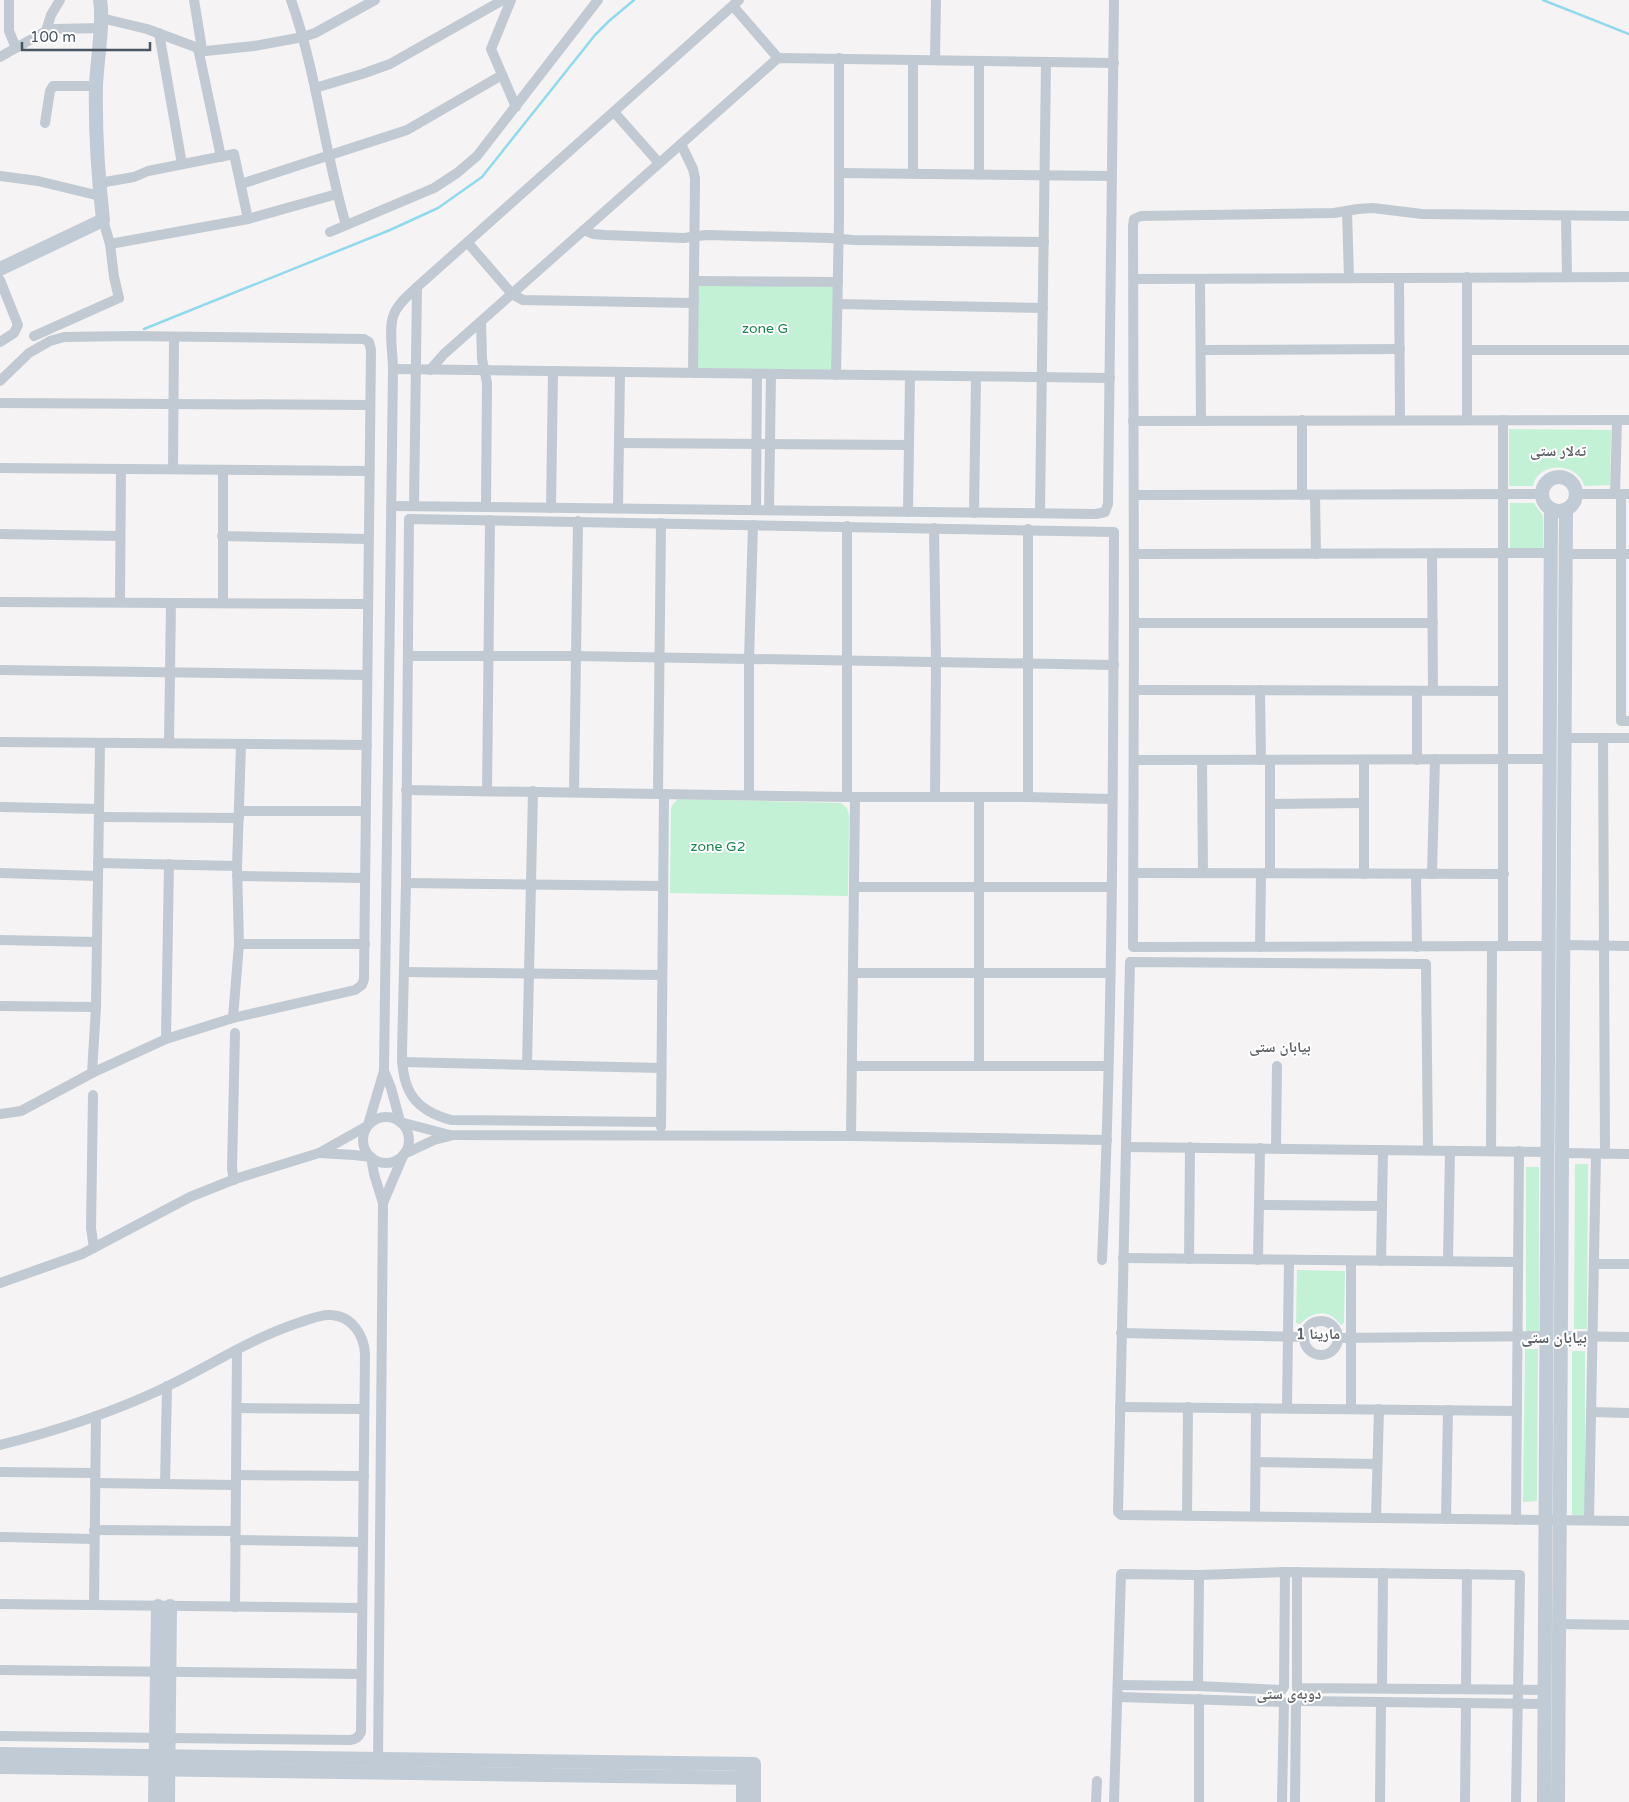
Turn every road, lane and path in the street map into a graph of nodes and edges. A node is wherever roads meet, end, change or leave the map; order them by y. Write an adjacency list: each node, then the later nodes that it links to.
1 (9, 0): 17 (street)
2 (60, 0): 14 (street)
3 (100, 0): 13 (street)
4 (194, 0): 18 (street)
5 (291, 0): 16 (street)
6 (375, 0): 16 (street)
7 (503, 0): 29 (street)
8 (511, 0): 27 (street)
9 (598, 0): 30 (street)
10 (936, 0): 23 (street)
11 (1114, 0): 26 (street)
12 (736, 3): 20 (street); 31 (street)
13 (100, 23): 14 (street); 15 (street); 28 (street)
14 (46, 31): 17 (street)
15 (160, 34): 18 (street); 37 (street)
16 (303, 37): 18 (street); 29 (street)
17 (16, 48): 19 (street)
18 (200, 49): 35 (street)
19 (0, 57)
20 (778, 58): 21 (street); 33 (street)
21 (839, 58): 22 (street); 38 (street)
22 (913, 60): 23 (street); 39 (street)
23 (935, 60): 24 (street)
24 (980, 61): 25 (street); 40 (street)
25 (1046, 62): 26 (street); 41 (street)
26 (1114, 63): 43 (street)
27 (502, 75): 30 (street); 34 (street)
28 (96, 86): 32 (street); 45 (street)
29 (315, 88): 34 (street)
30 (516, 107): 52 (street)
31 (614, 112): 36 (street); 58 (street)
32 (45, 123)
33 (681, 144): 36 (street); 55 (street)
34 (329, 156): 44 (street); 46 (street)
35 (221, 157): 37 (street); 44 (street)
36 (659, 163): 53 (street)
37 (182, 164): 45 (street)
38 (839, 173): 39 (street); 56 (street)
39 (913, 174): 40 (street)
40 (979, 174): 41 (street)
41 (1045, 175): 43 (street); 57 (street)
42 (0, 176): 45 (street)
43 (1112, 176): 97 (street)
44 (242, 184): 50 (street)
45 (100, 190): 51 (street)
46 (337, 194): 50 (street); 52 (street)
47 (1346, 211): 48 (street); 64 (street); 66 (street)
48 (1566, 216): 49 (street); 62 (street)
49 (1629, 216)
50 (248, 219): 59 (street)
51 (103, 220): 59 (street); 60 (street)
52 (346, 225): 54 (street)
53 (584, 230): 55 (street); 72 (street)
54 (330, 232)
55 (694, 237): 56 (street); 69 (street)
56 (839, 239): 57 (street); 70 (street)
57 (1044, 242): 75 (street)
58 (468, 243): 71 (street); 72 (street)
59 (110, 244): 77 (street)
60 (0, 269)
61 (1467, 277): 62 (street); 65 (street); 82 (street)
62 (1568, 277): 63 (street)
63 (1629, 277)
64 (1349, 278): 65 (street); 67 (street)
65 (1399, 278): 80 (street)
66 (1133, 279): 67 (street); 108 (street)
67 (1200, 279): 81 (street)
68 (0, 280): 79 (street)
69 (694, 281): 70 (street); 73 (street)
70 (838, 282): 74 (street)
71 (417, 287): 84 (street); 85 (street)
72 (512, 294): 73 (street); 76 (street)
73 (694, 303): 90 (street)
74 (838, 304): 75 (street); 93 (street)
75 (1043, 308): 96 (street)
76 (481, 322): 86 (street); 87 (street)
77 (34, 336)
78 (174, 337): 98 (street); 100 (street); 101 (street)
79 (0, 342)
80 (1400, 349): 81 (street); 103 (street)
81 (1201, 350): 109 (street)
82 (1467, 350): 83 (street); 104 (street)
83 (1629, 350)
84 (393, 369): 85 (street); 126 (street)
85 (416, 369): 86 (street); 127 (street)
86 (430, 370): 87 (street)
87 (484, 370): 88 (street); 128 (street)
88 (553, 371): 89 (street); 129 (street)
89 (620, 372): 90 (street); 110 (street)
90 (692, 373): 91 (street)
91 (757, 374): 92 (street); 111 (street)
92 (771, 374): 93 (street); 112 (street)
93 (836, 375): 94 (street)
94 (910, 376): 95 (street); 113 (street)
95 (976, 377): 96 (street); 136 (street)
96 (1042, 378): 97 (street); 137 (street)
97 (1110, 378): 137 (street)
98 (0, 381)
99 (0, 403): 100 (street)
100 (174, 405): 101 (street); 116 (street)
101 (370, 405): 118 (street)
102 (1302, 420): 103 (street); 109 (street); 119 (street)
103 (1400, 420): 104 (street)
104 (1467, 420): 105 (street)
105 (1503, 420): 106 (street); 121 (street)
106 (1617, 420): 107 (street); 124 (street)
107 (1629, 420)
108 (1133, 421): 109 (street); 125 (street)
109 (1201, 421)
110 (619, 443): 111 (street); 130 (street)
111 (756, 444): 112 (street); 131 (street)
112 (770, 444): 113 (street); 132 (street)
113 (909, 445): 135 (street)
114 (0, 468): 115 (street)
115 (121, 469): 116 (street); 146 (street)
116 (173, 469): 117 (street)
117 (224, 470): 118 (street); 147 (street)
118 (368, 471): 148 (street)
119 (1302, 494): 120 (street); 125 (street)
120 (1315, 494): 121 (street); 152 (street)
121 (1503, 494): 122 (street); 149 (street)
122 (1541, 494): 123 (street); 133 (street)
123 (1576, 494): 124 (street); 134 (street)
124 (1622, 494): 155 (street)
125 (1134, 495): 151 (street)
126 (391, 506): 127 (street); 264 (street)
127 (414, 506): 128 (street)
128 (486, 507): 129 (street)
129 (551, 508): 130 (street)
130 (618, 508): 131 (street)
131 (756, 510): 132 (street)
132 (769, 510): 135 (street)
133 (1551, 510): 134 (street); 150 (street)
134 (1566, 510): 154 (street)
135 (908, 512): 136 (street)
136 (974, 512): 137 (street)
137 (1040, 513)
138 (490, 520): 139 (street); 163 (street); 164 (street)
139 (578, 521): 140 (street); 165 (street)
140 (661, 523): 141 (street); 166 (street)
141 (753, 525): 142 (street); 167 (street)
142 (847, 526): 143 (street); 168 (street)
143 (934, 528): 144 (street); 169 (street)
144 (1028, 529): 170 (street); 171 (street)
145 (0, 534): 146 (street)
146 (120, 536): 157 (street)
147 (222, 536): 148 (street); 158 (street)
148 (368, 539): 160 (street)
149 (1503, 553): 150 (street); 153 (street); 179 (street)
150 (1551, 553): 190 (street)
151 (1134, 554): 152 (street); 161 (street)
152 (1316, 554): 153 (street)
153 (1432, 554): 162 (street)
154 (1566, 554): 155 (street); 181 (street)
155 (1625, 554): 180 (street)
156 (0, 602): 157 (street)
157 (120, 602): 159 (street)
158 (222, 602): 159 (street); 160 (street)
159 (171, 603): 173 (street)
160 (368, 604): 174 (street)
161 (1134, 623): 162 (street); 175 (street)
162 (1433, 623): 178 (street)
163 (408, 656): 164 (street); 197 (street)
164 (489, 656): 165 (street); 198 (street)
165 (575, 656): 166 (street); 200 (street)
166 (658, 658): 167 (street); 201 (street)
167 (749, 659): 168 (street); 202 (street)
168 (847, 661): 169 (street); 203 (street)
169 (936, 662): 170 (street); 206 (street)
170 (1027, 663): 171 (street); 205 (street)
171 (1114, 665): 207 (street)
172 (0, 670): 173 (street)
173 (171, 671): 174 (street); 185 (street)
174 (367, 675): 188 (street)
175 (1134, 690): 176 (street); 191 (street)
176 (1260, 690): 177 (street); 193 (street)
177 (1417, 690): 178 (street); 195 (street)
178 (1433, 690): 179 (street)
179 (1503, 691): 189 (street)
180 (1629, 722)
181 (1565, 738): 182 (street); 215 (street)
182 (1603, 738): 183 (street); 240 (street)
183 (1629, 738)
184 (0, 742): 186 (street)
185 (169, 743): 186 (street); 187 (street)
186 (100, 744): 212 (street)
187 (241, 745): 188 (street); 213 (street)
188 (367, 745): 211 (street)
189 (1504, 759): 190 (street); 196 (street); 226 (street)
190 (1550, 759): 214 (street)
191 (1134, 760): 192 (street); 220 (street)
192 (1202, 760): 193 (street); 221 (street)
193 (1265, 760): 194 (street); 209 (street)
194 (1364, 760): 195 (street); 208 (street)
195 (1416, 760): 196 (street)
196 (1434, 760): 225 (street)
197 (406, 790): 198 (street); 229 (street)
198 (487, 791): 199 (street)
199 (533, 791): 200 (street); 230 (street)
200 (574, 792): 201 (street)
201 (661, 794): 202 (street); 231 (street)
202 (749, 795): 203 (street)
203 (851, 797): 206 (street); 233 (street)
204 (979, 797): 205 (street); 206 (street); 232 (street)
205 (1028, 797): 207 (street)
206 (935, 798)
207 (1112, 799): 234 (street)
208 (1364, 803): 209 (street); 223 (street)
209 (1270, 804): 222 (street)
210 (0, 807): 212 (street)
211 (365, 811): 213 (street); 228 (street)
212 (99, 813): 213 (street); 216 (street)
213 (239, 814): 218 (street)
214 (1550, 852): 215 (street); 242 (street)
215 (1564, 853): 239 (street)
216 (98, 863): 217 (street); 227 (street)
217 (169, 864): 218 (street); 256 (street)
218 (237, 871): 228 (street); 237 (street)
219 (0, 873): 227 (street)
220 (1134, 873): 221 (street); 244 (street)
221 (1203, 873): 222 (street)
222 (1265, 874): 223 (street); 244 (street)
223 (1364, 874): 224 (street)
224 (1416, 874): 225 (street); 245 (street)
225 (1432, 874): 226 (street)
226 (1504, 874): 241 (street)
227 (98, 876): 236 (street)
228 (365, 878): 238 (street)
229 (406, 883): 230 (street); 246 (street)
230 (531, 886): 231 (street); 247 (street)
231 (663, 886): 251 (street)
232 (979, 886): 233 (street); 234 (street); 250 (street)
233 (854, 887): 248 (street)
234 (1112, 887): 249 (street)
235 (0, 940): 236 (street)
236 (97, 942): 253 (street)
237 (239, 944): 238 (street); 254 (street)
238 (364, 944): 254 (street)
239 (1564, 944): 240 (street); 287 (street)
240 (1605, 945): 243 (street); 288 (street)
241 (1498, 946): 242 (street); 245 (street); 282 (street)
242 (1548, 946): 284 (street)
243 (1629, 946)
244 (1260, 947): 245 (street)
245 (1417, 947)
246 (404, 972): 247 (street); 257 (street)
247 (529, 973): 251 (street); 258 (street)
248 (854, 973): 250 (street); 259 (street)
249 (1110, 973): 250 (street); 261 (street)
250 (979, 974): 260 (street)
251 (662, 975): 263 (street)
252 (0, 1006): 253 (street)
253 (96, 1007): 265 (street)
254 (233, 1018): 256 (street)
255 (235, 1033): 291 (street)
256 (166, 1039): 265 (street)
257 (402, 1062): 258 (street); 269 (street)
258 (527, 1065): 263 (street)
259 (853, 1066): 260 (street); 273 (street)
260 (978, 1066): 261 (street)
261 (1108, 1066): 274 (street)
262 (1277, 1066): 278 (street)
263 (661, 1068): 269 (street)
264 (384, 1071): 268 (street); 270 (street)
265 (92, 1073): 267 (street)
266 (93, 1095): 295 (street)
267 (0, 1114)
268 (400, 1122): 270 (street); 271 (street); 286 (street)
269 (661, 1122): 272 (street)
270 (368, 1125): 285 (street); 290 (street)
271 (450, 1135): 272 (street); 286 (street)
272 (661, 1136): 273 (street)
273 (851, 1136): 274 (street)
274 (1107, 1140): 298 (street)
275 (1126, 1147): 276 (street); 280 (street); 296 (street)
276 (1190, 1147): 277 (street); 297 (street)
277 (1260, 1148): 278 (street); 293 (street)
278 (1276, 1148): 279 (street)
279 (1383, 1150): 280 (street); 294 (street)
280 (1428, 1150): 281 (street)
281 (1450, 1151): 282 (street); 303 (street)
282 (1491, 1151): 283 (street)
283 (1518, 1152): 284 (street); 304 (street)
284 (1548, 1152): 308 (street)
285 (319, 1153): 290 (street); 291 (street)
286 (404, 1154): 290 (street); 292 (street)
287 (1563, 1154): 288 (street); 307 (street)
288 (1601, 1154): 289 (street); 305 (street)
289 (1629, 1154)
290 (371, 1158): 292 (street)
291 (234, 1180): 295 (street)
292 (383, 1203): 393 (street)
293 (1259, 1206): 294 (street); 299 (street)
294 (1382, 1206): 302 (street)
295 (94, 1248): 309 (street)
296 (1123, 1258): 297 (street); 310 (street)
297 (1189, 1259): 299 (street)
298 (1102, 1260)
299 (1258, 1260): 300 (street)
300 (1289, 1260): 301 (street); 316 (street)
301 (1351, 1260): 302 (street); 319 (street)
302 (1381, 1261): 303 (street)
303 (1448, 1261): 304 (street)
304 (1518, 1262): 311 (street)
305 (1594, 1264): 306 (street); 314 (street)
306 (1629, 1264)
307 (1562, 1266): 308 (street); 313 (street)
308 (1548, 1267): 312 (street)
309 (0, 1283)
310 (1122, 1333): 316 (street); 322 (street)
311 (1517, 1336): 312 (street); 319 (street); 331 (street)
312 (1547, 1336): 348 (street)
313 (1562, 1336): 314 (street); 349 (street)
314 (1592, 1336): 315 (street); 332 (street)
315 (1629, 1336)
316 (1288, 1337): 317 (street); 326 (street)
317 (1303, 1337): 318 (street); 318 (street)
318 (1338, 1338): 319 (street)
319 (1350, 1338): 327 (street)
320 (237, 1350): 321 (street); 324 (street); 329 (street)
321 (167, 1386): 334 (street); 342 (street)
322 (1120, 1407): 323 (street); 343 (street)
323 (1188, 1407): 325 (street); 343 (street)
324 (237, 1408): 329 (street); 341 (street)
325 (1256, 1408): 326 (street); 336 (street)
326 (1287, 1408): 327 (street)
327 (1351, 1409): 328 (street)
328 (1379, 1409): 330 (street); 337 (street)
329 (364, 1410): 339 (street)
330 (1448, 1410): 331 (street); 346 (street)
331 (1517, 1410): 347 (street)
332 (1591, 1412): 333 (street); 350 (street)
333 (1629, 1413)
334 (96, 1416): 335 (street); 340 (street)
335 (0, 1445)
336 (1256, 1462): 337 (street); 344 (street)
337 (1377, 1464): 345 (street)
338 (0, 1472): 340 (street)
339 (364, 1476): 341 (street); 355 (street)
340 (95, 1478): 342 (street); 352 (street)
341 (236, 1480): 342 (street); 353 (street)
342 (165, 1484)
343 (1187, 1515): 344 (street)
344 (1255, 1516): 345 (street)
345 (1376, 1518): 346 (street)
346 (1446, 1519): 347 (street)
347 (1516, 1520): 348 (street)
348 (1546, 1520): 349 (street); 368 (street)
349 (1560, 1520): 350 (street); 367 (street)
350 (1589, 1520): 351 (street)
351 (1629, 1521)
352 (94, 1534): 353 (street); 354 (street); 362 (street)
353 (235, 1536): 355 (street); 364 (street)
354 (0, 1538)
355 (363, 1542): 365 (street)
356 (1285, 1572): 357 (street); 360 (street); 376 (street)
357 (1297, 1572): 358 (street); 374 (street)
358 (1383, 1573): 359 (street); 375 (street)
359 (1467, 1574): 378 (street); 379 (street)
360 (1199, 1575): 372 (street); 373 (street)
361 (0, 1604): 362 (street)
362 (94, 1605): 363 (street)
363 (164, 1606): 364 (street); 370 (street)
364 (234, 1607): 365 (street)
365 (362, 1608): 371 (street)
366 (1629, 1625): 367 (street)
367 (1559, 1631): 368 (street); 410 (street)
368 (1544, 1638): 381 (street)
369 (0, 1670): 370 (street)
370 (163, 1672): 371 (street); 390 (street)
371 (361, 1674): 390 (street)
372 (1118, 1685): 373 (street); 380 (street)
373 (1198, 1686): 376 (street)
374 (1297, 1688): 375 (street); 376 (street); 383 (street)
375 (1382, 1688): 377 (street)
376 (1283, 1689): 387 (street)
377 (1439, 1689): 378 (street); 385 (street)
378 (1466, 1689): 379 (street)
379 (1517, 1690): 381 (street); 388 (street)
380 (1118, 1697): 382 (street); 402 (street)
381 (1544, 1697): 388 (street); 409 (street)
382 (1199, 1699): 387 (street); 403 (street)
383 (1297, 1702): 384 (street); 387 (street); 405 (street)
384 (1381, 1702): 385 (street); 406 (street)
385 (1439, 1702): 386 (street)
386 (1466, 1702): 388 (street); 407 (street)
387 (1283, 1703): 404 (street)
388 (1517, 1704): 408 (street)
389 (0, 1736): 390 (street)
390 (162, 1737): 392 (street)
391 (0, 1754): 392 (street)
392 (162, 1763): 393 (street); 394 (street); 397 (street); 398 (street)
393 (378, 1766): 395 (street)
394 (0, 1767)
395 (747, 1773): 399 (street); 400 (street)
396 (1097, 1781): 401 (street)
397 (155, 1802)
398 (168, 1802)
399 (743, 1802)
400 (754, 1802)
401 (1096, 1802)
402 (1114, 1802)
403 (1199, 1802)
404 (1282, 1802)
405 (1295, 1802)
406 (1380, 1802)
407 (1465, 1802)
408 (1516, 1802)
409 (1544, 1802)
410 (1558, 1802)

